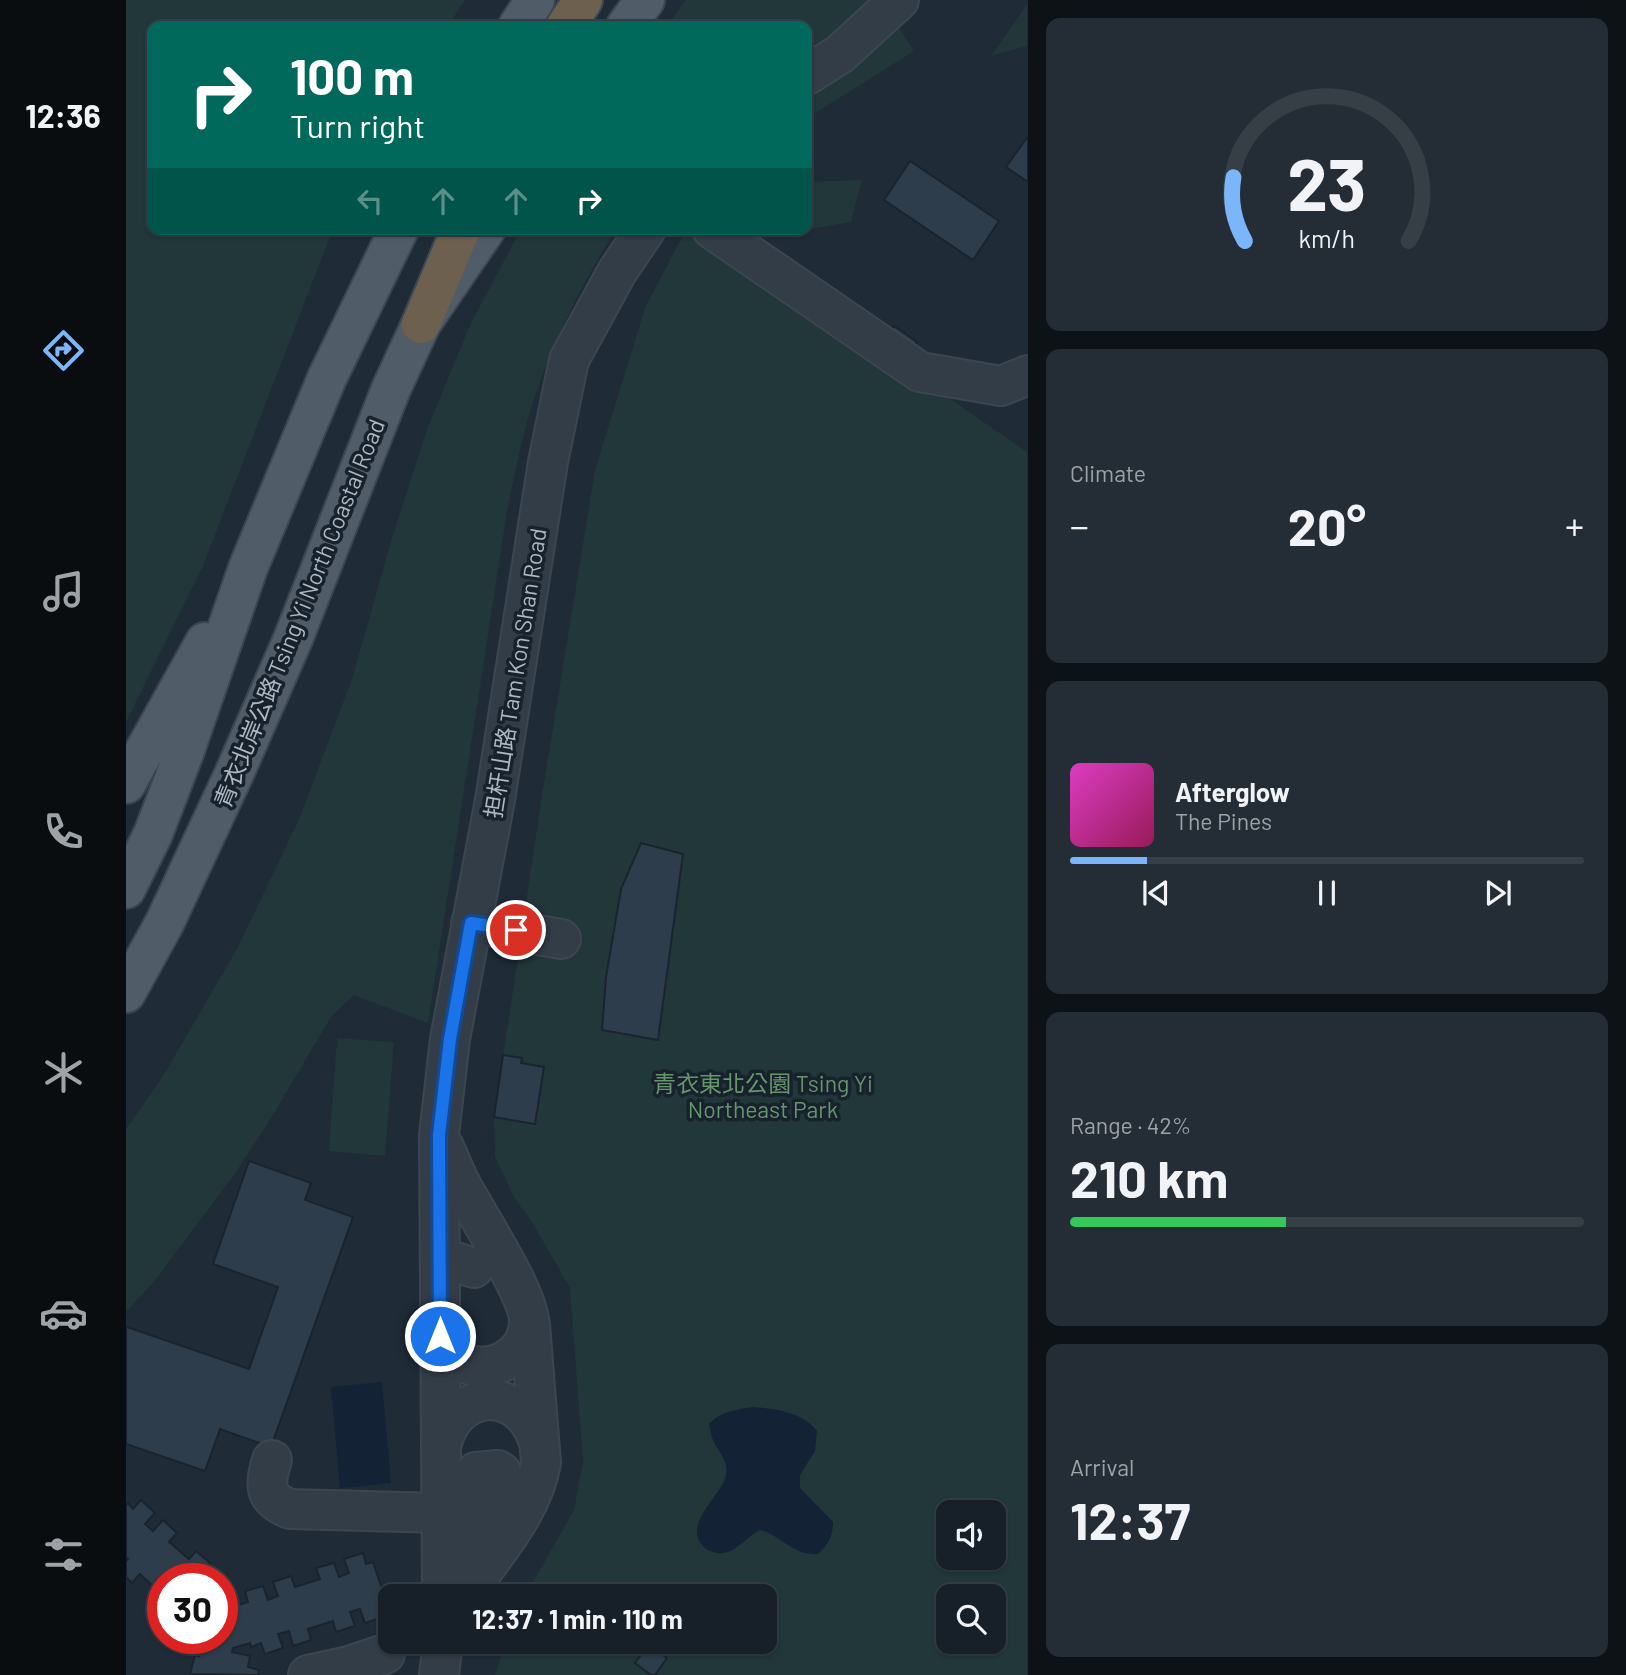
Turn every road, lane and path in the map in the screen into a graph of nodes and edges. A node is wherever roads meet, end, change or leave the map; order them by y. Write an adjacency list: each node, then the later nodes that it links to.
1 (536, 0): 5 (main road)
2 (583, 0): 6 (highway)
3 (645, 0): 7 (main road)
4 (899, 0): 8 (street)
5 (521, 21)
6 (569, 21)
7 (630, 21)
8 (812, 72)
9 (396, 235): 16 (main road)
10 (458, 235): 14 (highway, 青衣北岸公路 Tsing Yi North Coastal Road)
11 (482, 235): 14 (main road)
12 (642, 235): 19 (street, 担杆山路 Tam Kon Shan Road)
13 (721, 235): 15 (street)
14 (421, 324): 21 (main road, 青衣北岸公路 Tsing Yi North Coastal Road)
15 (1027, 375)
16 (248, 568): 17 (main road); 18 (main road)
17 (126, 784)
18 (126, 889)
19 (471, 923): 20 (street); 22 (street, 担杆山路 Tam Kon Shan Road)
20 (561, 939)
21 (126, 993)
22 (439, 1135): 23 (street, 担杆山路 Tam Kon Shan Road); 24 (street, 担杆山路 Tam Kon Shan Road)
23 (530, 1324): 24 (street); 25 (street, 担杆山路 Tam Kon Shan Road)
24 (440, 1336): 26 (street, 担杆山路 Tam Kon Shan Road)
25 (538, 1440): 26 (street); 31 (street)
26 (441, 1447): 28 (street)
27 (272, 1460): 28 (street)
28 (458, 1515): 29 (street); 30 (street)
29 (444, 1584)
30 (472, 1584)
31 (473, 1584)
32 (385, 1654): 33 (street)
33 (351, 1671): 34 (street)
34 (308, 1675)

